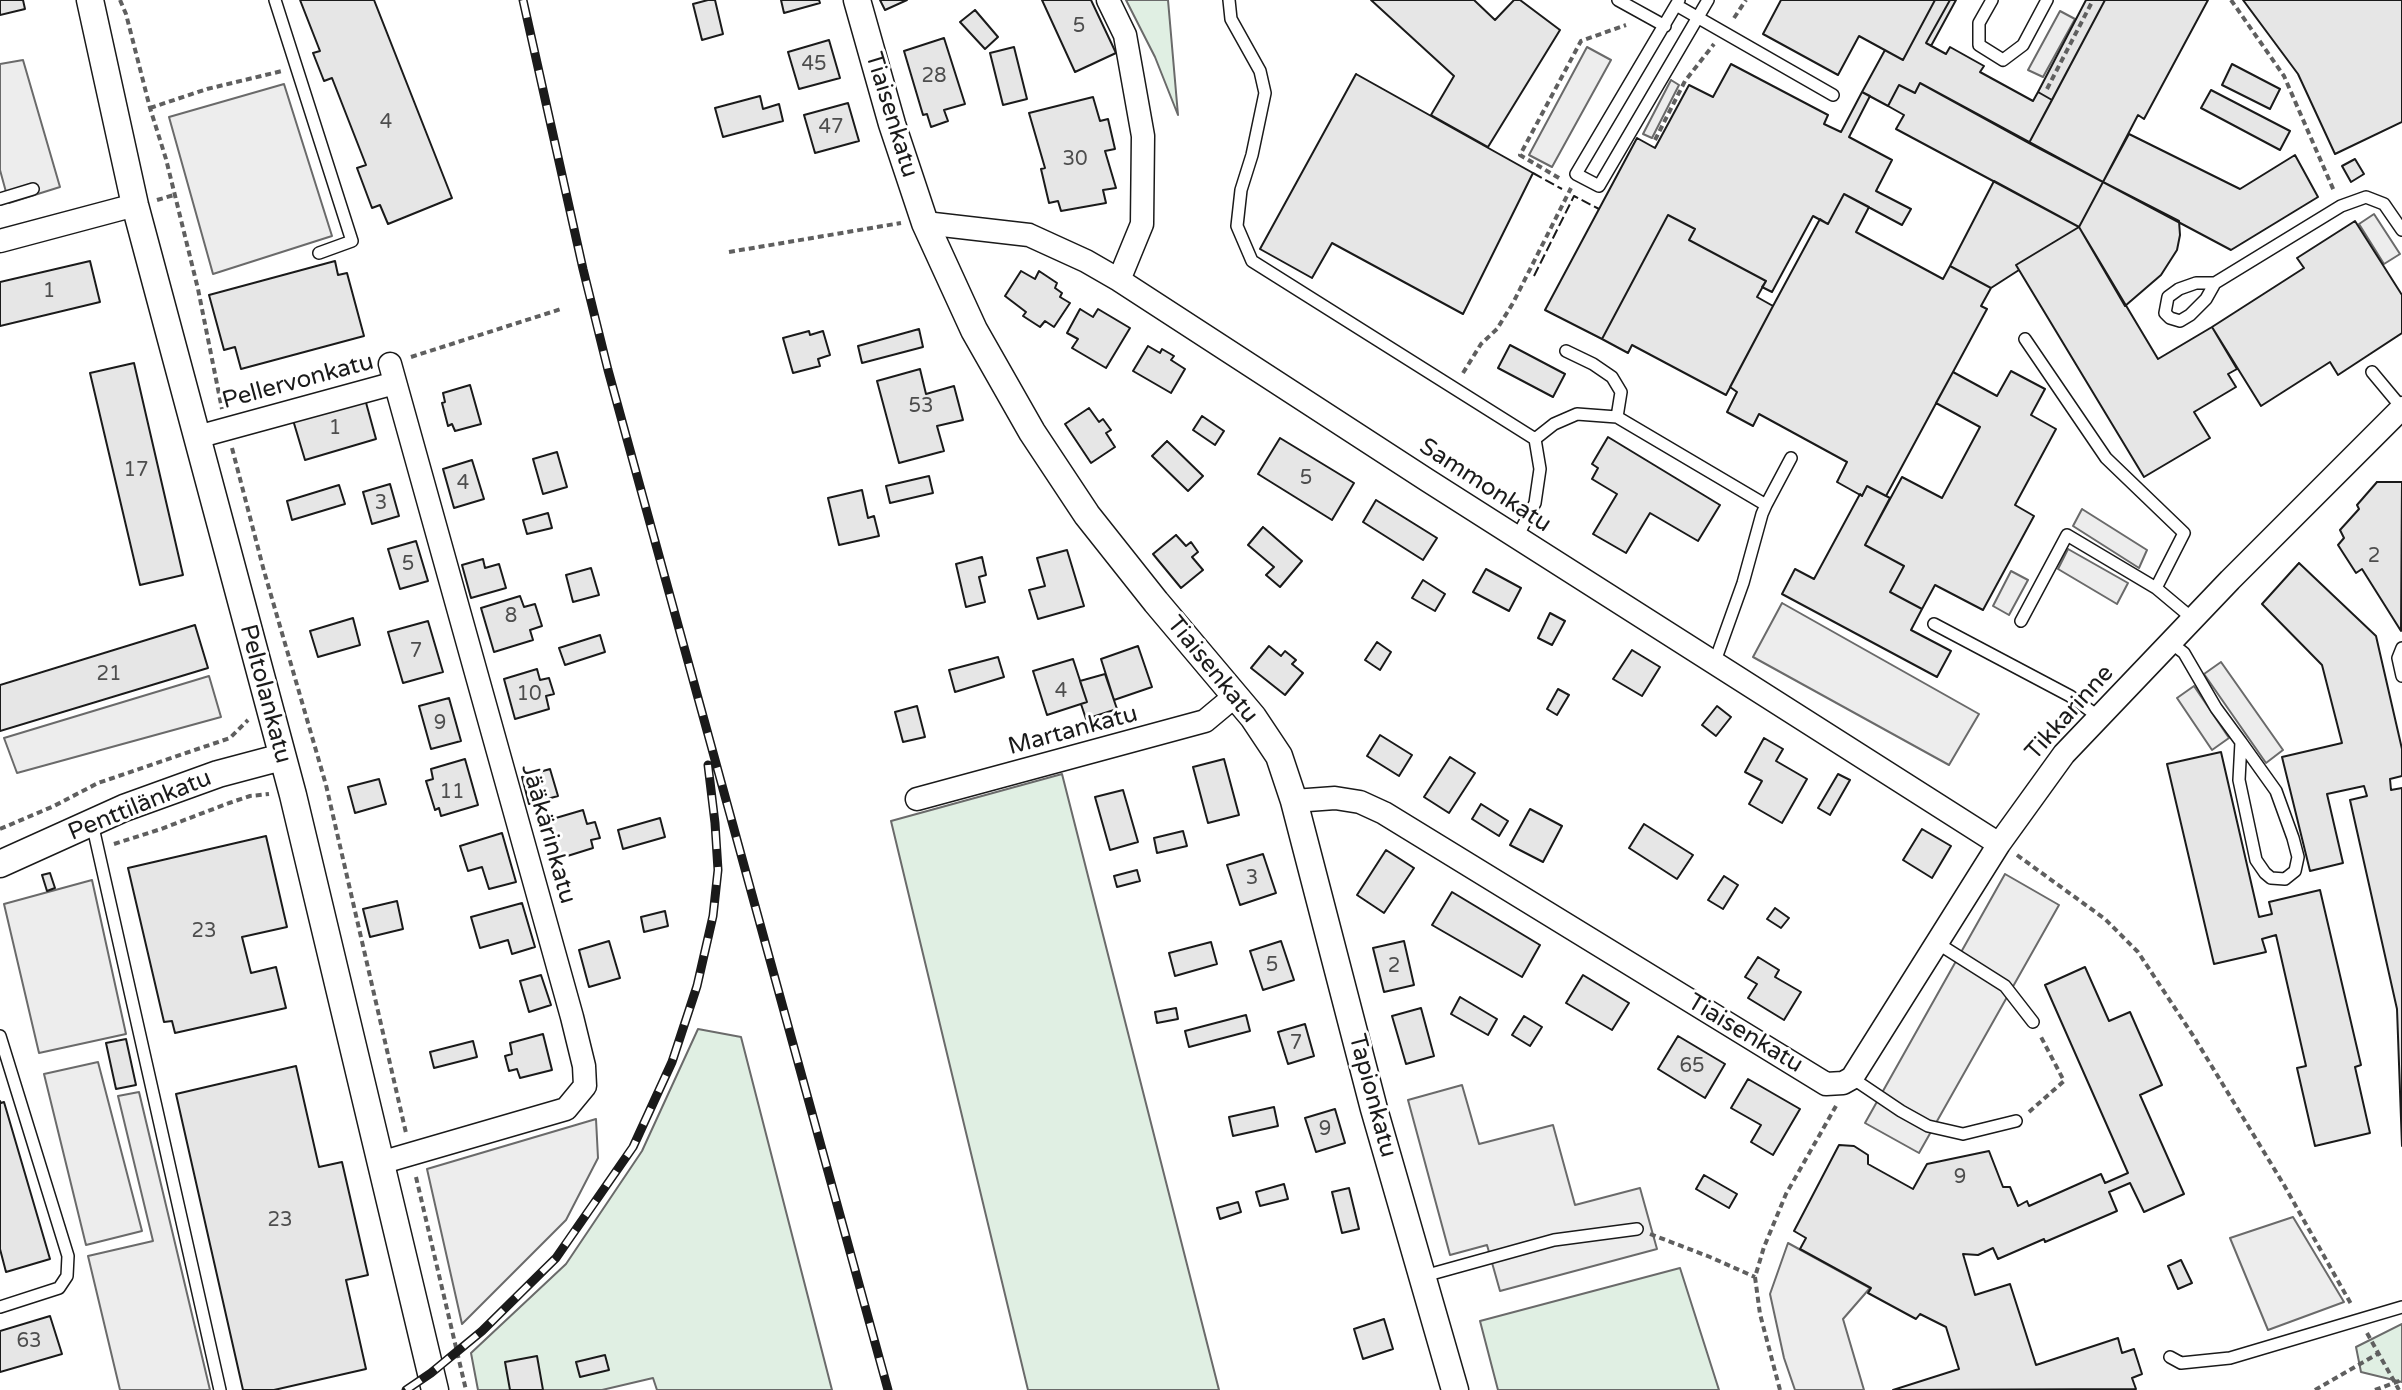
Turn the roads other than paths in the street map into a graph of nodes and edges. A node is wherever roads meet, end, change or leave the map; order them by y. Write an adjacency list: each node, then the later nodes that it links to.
1 (90, 0): 16 (street, Peltolankatu)
2 (275, 0): 20 (lane)
3 (857, 0): 17 (street, Tiaisenkatu)
4 (1108, 0): 21 (street)
5 (1229, 0): 30 (lane)
6 (1618, 0): 12 (lane)
7 (1708, 0): 11 (lane)
8 (1992, 0): 9 (lane)
9 (2047, 0)
10 (1678, 2): 11 (lane); 12 (lane)
11 (1697, 19): 12 (lane); 13 (lane)
12 (1665, 26)
13 (1833, 95)
14 (33, 189): 15 (lane)
15 (0, 199)
16 (135, 205): 19 (street); 29 (street, Peltolankatu)
17 (915, 223): 21 (street, Sammonkatu); 42 (street, Tiaisenkatu)
18 (2402, 230): 22 (lane)
19 (0, 241)
20 (319, 253)
21 (1119, 280): 33 (street, Sammonkatu)
22 (2215, 283)
23 (2025, 339): 34 (lane)
24 (1566, 351): 28 (lane)
25 (2372, 372): 27 (lane)
26 (392, 374): 29 (street, Pellervonkatu); 56 (street, Jääkärinkatu)
27 (2402, 408): 35 (street, Tikkarinne)
28 (1617, 417): 30 (lane); 32 (lane)
29 (197, 437): 45 (street, Peltolankatu)
30 (1535, 439): 33 (lane)
31 (1791, 458): 32 (lane)
32 (1766, 505): 40 (lane)
33 (1517, 537): 40 (street, Sammonkatu)
34 (2156, 588): 35 (lane); 36 (lane)
35 (2193, 619): 38 (street, Tikkarinne)
36 (2021, 621)
37 (1934, 624): 43 (lane)
38 (2170, 642): 43 (street, Tikkarinne); 44 (lane)
39 (2402, 648): 41 (lane)
40 (1714, 664): 49 (street, Sammonkatu)
41 (2402, 676)
42 (1235, 696): 46 (street, Martankatu); 47 (street, Tiaisenkatu)
43 (2099, 717): 49 (street, Tikkarinne)
44 (2241, 742): 44 (lane)
45 (282, 757): 48 (street, Penttilänkatu); 56 (street, Peltolankatu)
46 (917, 799)
47 (1294, 801): 54 (street, Tiaisenkatu); 58 (street, Tapionkatu)
48 (92, 823): 50 (street, Penttilänkatu); 62 (lane)
49 (2005, 848): 51 (street, Tikkarinne)
50 (0, 864)
51 (1936, 946): 52 (lane); 54 (street, Tikkarinne)
52 (2033, 1022)
53 (0, 1036): 59 (lane)
54 (1857, 1081): 55 (lane)
55 (2016, 1121)
56 (380, 1163): 63 (street, Peltolankatu)
57 (1637, 1229): 58 (lane)
58 (1424, 1276): 64 (street, Tapionkatu)
59 (0, 1307)
60 (2402, 1307): 61 (lane)
61 (2170, 1357)
62 (220, 1390)
63 (435, 1390)
64 (1455, 1390)

